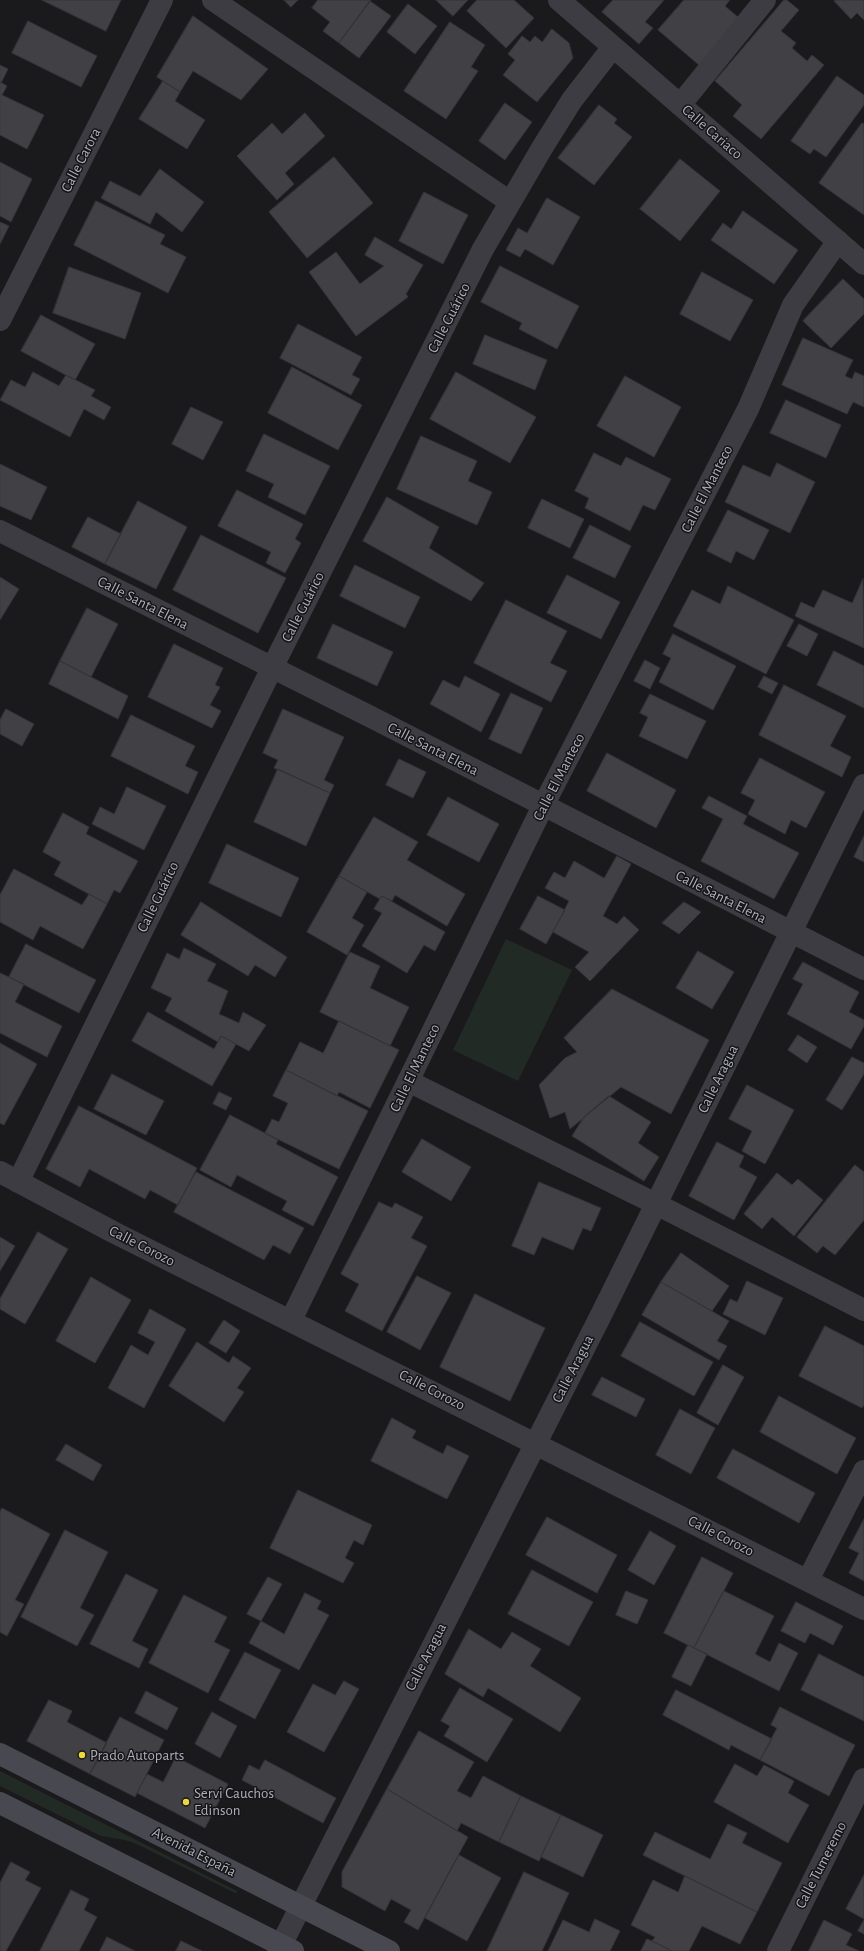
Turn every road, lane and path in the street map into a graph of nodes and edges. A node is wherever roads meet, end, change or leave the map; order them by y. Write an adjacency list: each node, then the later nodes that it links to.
1 (162, 0): 10 (street, Calle Carora)
2 (213, 0): 7 (street)
3 (559, 0): 5 (street, Calle Cariaco)
4 (765, 0): 6 (street)
5 (613, 47): 6 (street, Calle Cariaco); 7 (street, Calle Guárico)
6 (680, 105): 8 (street, Calle Cariaco)
7 (510, 202): 12 (street, Calle Guárico)
8 (838, 241): 9 (street, Calle Cariaco); 14 (street, Calle El Manteco)
9 (864, 264)
10 (0, 320)
11 (0, 531): 12 (street, Calle Santa Elena)
12 (272, 668): 14 (street, Calle Santa Elena); 18 (street, Calle Guárico)
13 (864, 785): 15 (street, Calle Aragua)
14 (543, 806): 15 (street, Calle Santa Elena); 17 (street, Calle El Manteco)
15 (790, 933): 16 (street, Calle Santa Elena); 19 (street, Calle Aragua)
16 (864, 970)
17 (408, 1081): 19 (street); 21 (street, Calle El Manteco)
18 (9, 1177): 21 (street, Calle Corozo)
19 (656, 1204): 20 (street); 22 (street, Calle Aragua)
20 (864, 1310)
21 (291, 1320): 22 (street, Calle Corozo)
22 (535, 1442): 24 (street, Calle Corozo); 29 (street, Calle Aragua)
23 (864, 1471): 24 (street)
24 (808, 1580): 25 (street, Calle Corozo)
25 (864, 1609)
26 (0, 1754): 29 (main road, Avenida España)
27 (864, 1779): 32 (street, Calle Tumeremo)
28 (0, 1802): 30 (main road)
29 (300, 1906): 30 (street, Calle Aragua); 31 (main road, Avenida España)
30 (284, 1949)
31 (389, 1951)
32 (778, 1951)

